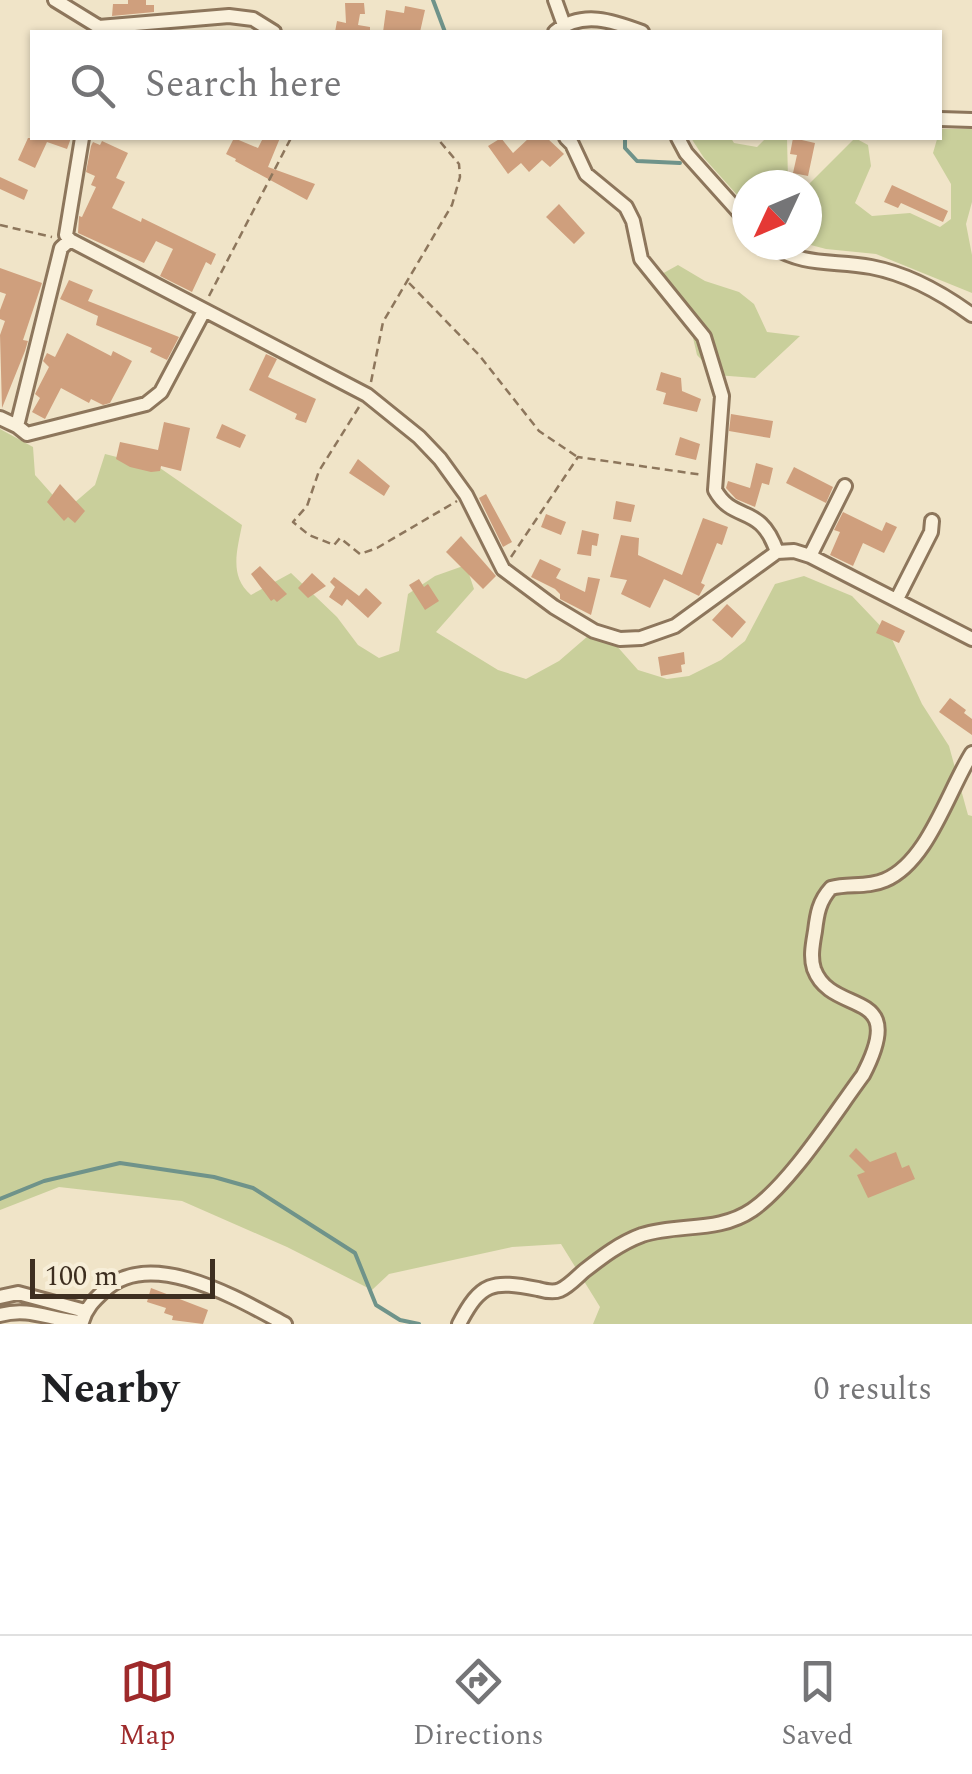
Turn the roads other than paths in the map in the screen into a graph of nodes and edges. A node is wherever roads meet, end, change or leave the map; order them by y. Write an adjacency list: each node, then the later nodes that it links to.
1 (54, 0): 4 (street)
2 (555, 0): 3 (street)
3 (559, 29): 6 (street)
4 (99, 30): 5 (street)
5 (271, 30)
6 (636, 30)
7 (942, 119): 8 (street)
8 (972, 120)
9 (82, 140): 13 (street)
10 (568, 140): 21 (street)
11 (679, 140): 12 (street)
12 (732, 204)
13 (68, 238): 15 (street); 18 (street)
14 (799, 260): 16 (street)
15 (202, 311): 18 (street); 21 (street)
16 (972, 315)
17 (0, 418): 18 (street)
18 (17, 426)
19 (844, 486): 22 (street)
20 (932, 521): 23 (street)
21 (777, 552): 22 (street)
22 (810, 556): 23 (street)
23 (897, 600): 24 (street)
24 (972, 639)
25 (972, 753): 30 (street)
26 (0, 1296): 28 (street)
27 (0, 1314): 28 (street)
28 (84, 1319): 29 (street)
29 (285, 1324)
30 (459, 1324)

